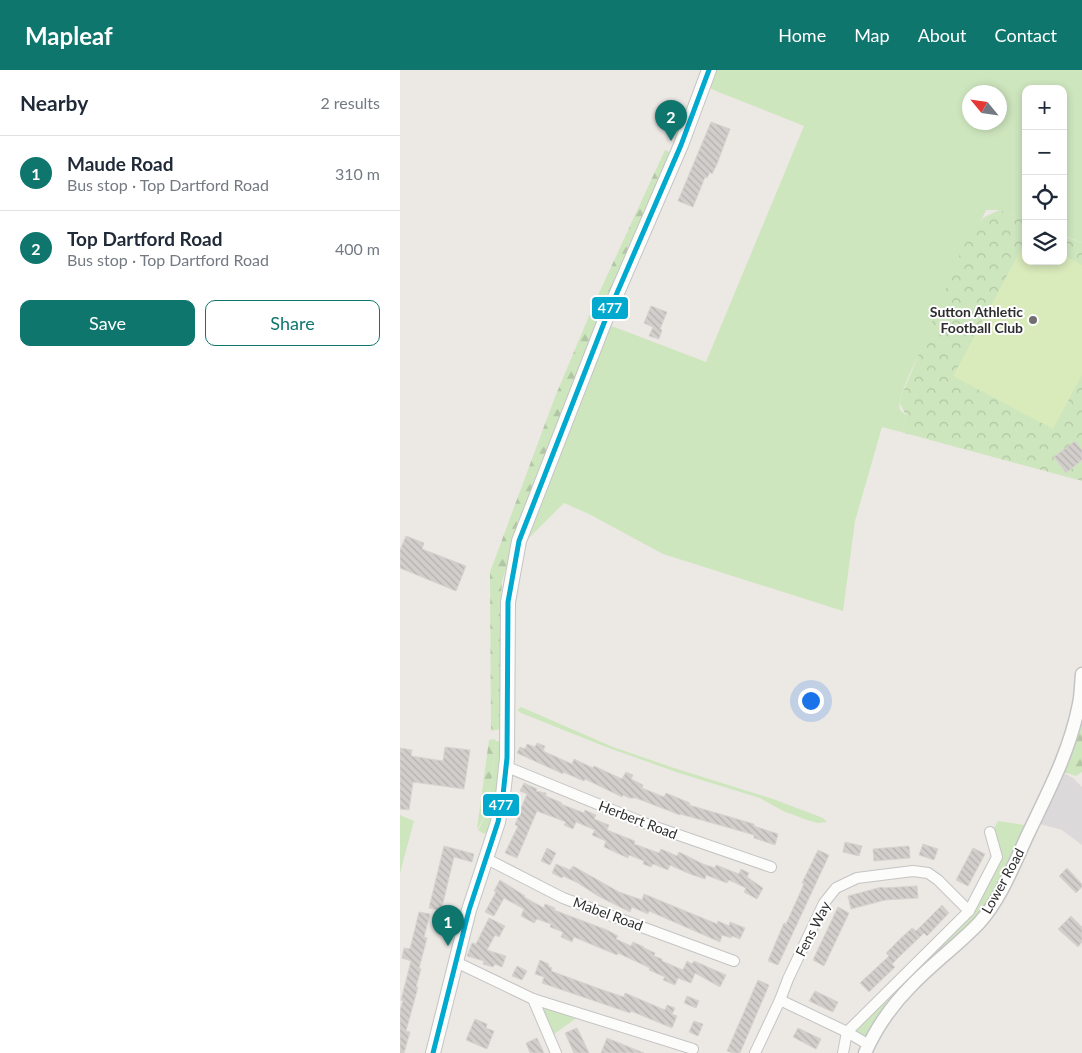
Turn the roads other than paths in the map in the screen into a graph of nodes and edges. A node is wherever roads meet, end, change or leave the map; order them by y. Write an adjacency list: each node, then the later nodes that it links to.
1 (709, 70): 3 (main road)
2 (1082, 674): 14 (street, Lower Road)
3 (506, 767): 5 (main road); 6 (street, Herbert Road)
4 (990, 832): 7 (street, Lower Road)
5 (485, 858): 8 (street, Mabel Road); 9 (main road)
6 (771, 867)
7 (968, 911): 11 (street, Fens Way); 12 (street, Lower Road)
8 (734, 961)
9 (456, 962): 10 (street); 15 (main road)
10 (533, 998): 13 (street); 16 (street)
11 (780, 1000): 12 (street); 17 (street, Fens Way)
12 (847, 1032): 14 (street); 18 (street)
13 (693, 1049)
14 (867, 1049)
15 (433, 1053)
16 (556, 1053)
17 (755, 1053)
18 (844, 1053)

